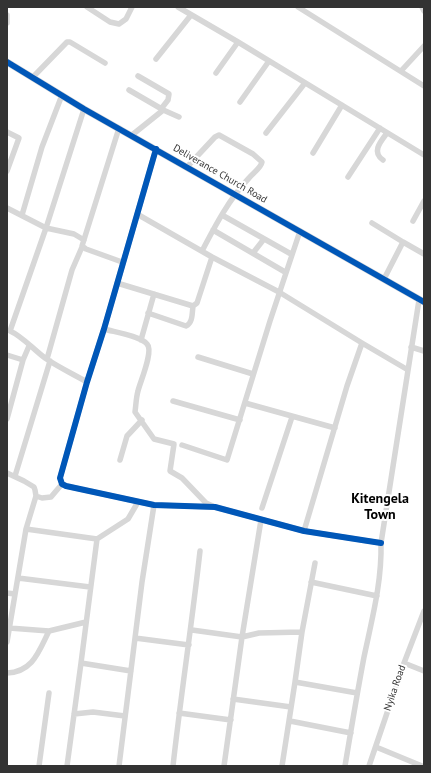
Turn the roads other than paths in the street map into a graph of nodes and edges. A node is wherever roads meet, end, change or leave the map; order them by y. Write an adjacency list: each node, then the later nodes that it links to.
1 (87, 7): 2 (street)
2 (132, 7)
3 (178, 7): 8 (street)
4 (298, 7): 16 (street)
5 (422, 7): 6 (street)
6 (424, 11)
7 (7, 15): 9 (street)
8 (191, 15): 10 (street); 12 (street)
9 (7, 23)
10 (238, 42): 13 (street); 17 (street)
11 (424, 46): 16 (street)
12 (156, 60)
13 (269, 61): 20 (street); 24 (street)
14 (7, 62): 19 (street, Deliverance Church Road)
15 (105, 63): 19 (street)
16 (401, 71): 21 (street)
17 (216, 74)
18 (138, 76): 27 (street)
19 (33, 77): 23 (street, Deliverance Church Road)
20 (305, 83): 25 (street); 32 (street)
21 (424, 86)
22 (130, 90): 27 (street)
23 (62, 95): 26 (street, Deliverance Church Road); 46 (street)
24 (240, 102)
25 (342, 105): 30 (street); 36 (street)
26 (84, 108): 29 (street, Deliverance Church Road); 50 (street)
27 (162, 109): 28 (street); 34 (street)
28 (179, 117)
29 (119, 128): 34 (street, Deliverance Church Road); 54 (street)
30 (380, 128): 33 (street); 41 (street)
31 (7, 132): 40 (street)
32 (266, 133)
33 (387, 133): 37 (street); 38 (street)
34 (132, 136): 35 (street, Deliverance Church Road)
35 (156, 149): 39 (street, Deliverance Church Road); 45 (street)
36 (313, 153)
37 (424, 155)
38 (383, 160)
39 (187, 167): 42 (street, Deliverance Church Road); 42 (street)
40 (7, 171)
41 (348, 177)
42 (235, 195): 47 (street); 52 (street, Deliverance Church Road)
43 (423, 204): 48 (street)
44 (7, 208): 46 (street)
45 (138, 214): 57 (street); 62 (street)
46 (22, 215): 50 (street)
47 (222, 215): 51 (street); 53 (street)
48 (413, 221)
49 (372, 223): 55 (street)
50 (46, 228): 54 (street); 72 (street)
51 (213, 230): 57 (street); 58 (street)
52 (300, 231): 59 (street); 64 (street, Deliverance Church Road)
53 (264, 239): 58 (street); 59 (street)
54 (84, 240): 56 (street)
55 (403, 242): 60 (street); 64 (street)
56 (82, 247): 62 (street); 81 (street)
57 (202, 251): 61 (street)
58 (253, 253): 63 (street)
59 (291, 254): 63 (street)
60 (424, 254)
61 (212, 257): 66 (street); 69 (street)
62 (122, 262): 65 (street)
63 (285, 272): 66 (street)
64 (384, 279): 68 (street, Deliverance Church Road)
65 (117, 283): 67 (street); 71 (street)
66 (279, 292): 74 (street); 83 (street)
67 (154, 294): 69 (street); 70 (street)
68 (422, 301): 76 (street)
69 (193, 306): 70 (street)
70 (148, 313): 73 (street)
71 (104, 329): 73 (street); 84 (street)
72 (9, 331): 75 (street)
73 (141, 340): 89 (street)
74 (362, 344): 82 (street); 91 (street)
75 (29, 346): 80 (street); 81 (street)
76 (411, 347): 77 (street); 82 (street)
77 (424, 350)
78 (7, 355): 80 (street)
79 (198, 357): 83 (street)
80 (23, 360): 88 (street)
81 (48, 360): 84 (street); 95 (street)
82 (408, 370): 106 (street)
83 (253, 374): 86 (street)
84 (87, 382): 96 (street)
85 (173, 401): 90 (street)
86 (245, 403): 87 (street); 90 (street)
87 (292, 417): 91 (street); 101 (street)
88 (7, 419)
89 (142, 420): 93 (street); 100 (street)
90 (240, 420): 92 (street)
91 (335, 428): 104 (street)
92 (182, 445)
93 (120, 460)
94 (7, 473): 95 (street)
95 (15, 476): 97 (street)
96 (62, 484): 97 (street); 98 (street)
97 (36, 496): 103 (street)
98 (138, 502): 99 (street); 105 (street)
99 (154, 505): 100 (street); 122 (street)
100 (215, 507): 102 (street)
101 (262, 508)
102 (261, 520): 104 (street); 121 (street)
103 (26, 529): 105 (street); 109 (street)
104 (304, 531): 106 (street)
105 (97, 539): 111 (street)
106 (381, 543): 114 (street)
107 (200, 550): 118 (street)
108 (315, 563): 110 (street)
109 (18, 578): 111 (street); 113 (street)
110 (311, 582): 114 (street); 120 (street)
111 (90, 588): 116 (street)
112 (7, 593): 113 (street)
113 (15, 594): 117 (street)
114 (377, 596): 132 (street)
115 (424, 611): 126 (street, Nyika Road)
116 (86, 622): 119 (street); 125 (street)
117 (9, 628): 119 (street); 123 (street)
118 (192, 630): 121 (street); 124 (street)
119 (50, 631): 129 (street)
120 (302, 632): 121 (street); 130 (street)
121 (242, 637): 133 (street)
122 (135, 638): 124 (street); 127 (street)
123 (7, 642)
124 (189, 645): 135 (street)
125 (81, 663): 127 (street); 136 (street)
126 (404, 663): 128 (street); 141 (street, Nyika Road)
127 (130, 671): 137 (street)
128 (424, 671)
129 (7, 673)
130 (296, 682): 132 (street); 134 (street)
131 (48, 693): 142 (street)
132 (357, 693): 140 (street)
133 (233, 699): 134 (street); 138 (street)
134 (292, 707): 139 (street)
135 (179, 713): 138 (street); 145 (street)
136 (74, 714): 137 (street); 143 (street)
137 (125, 716): 144 (street)
138 (230, 720): 146 (street)
139 (290, 721): 140 (street); 147 (street)
140 (350, 734): 148 (street)
141 (376, 747): 149 (street, Nyika Road); 150 (street)
142 (39, 766)
143 (67, 766)
144 (119, 766)
145 (173, 766)
146 (224, 766)
147 (282, 766)
148 (345, 766)
149 (369, 766)
150 (422, 766)

